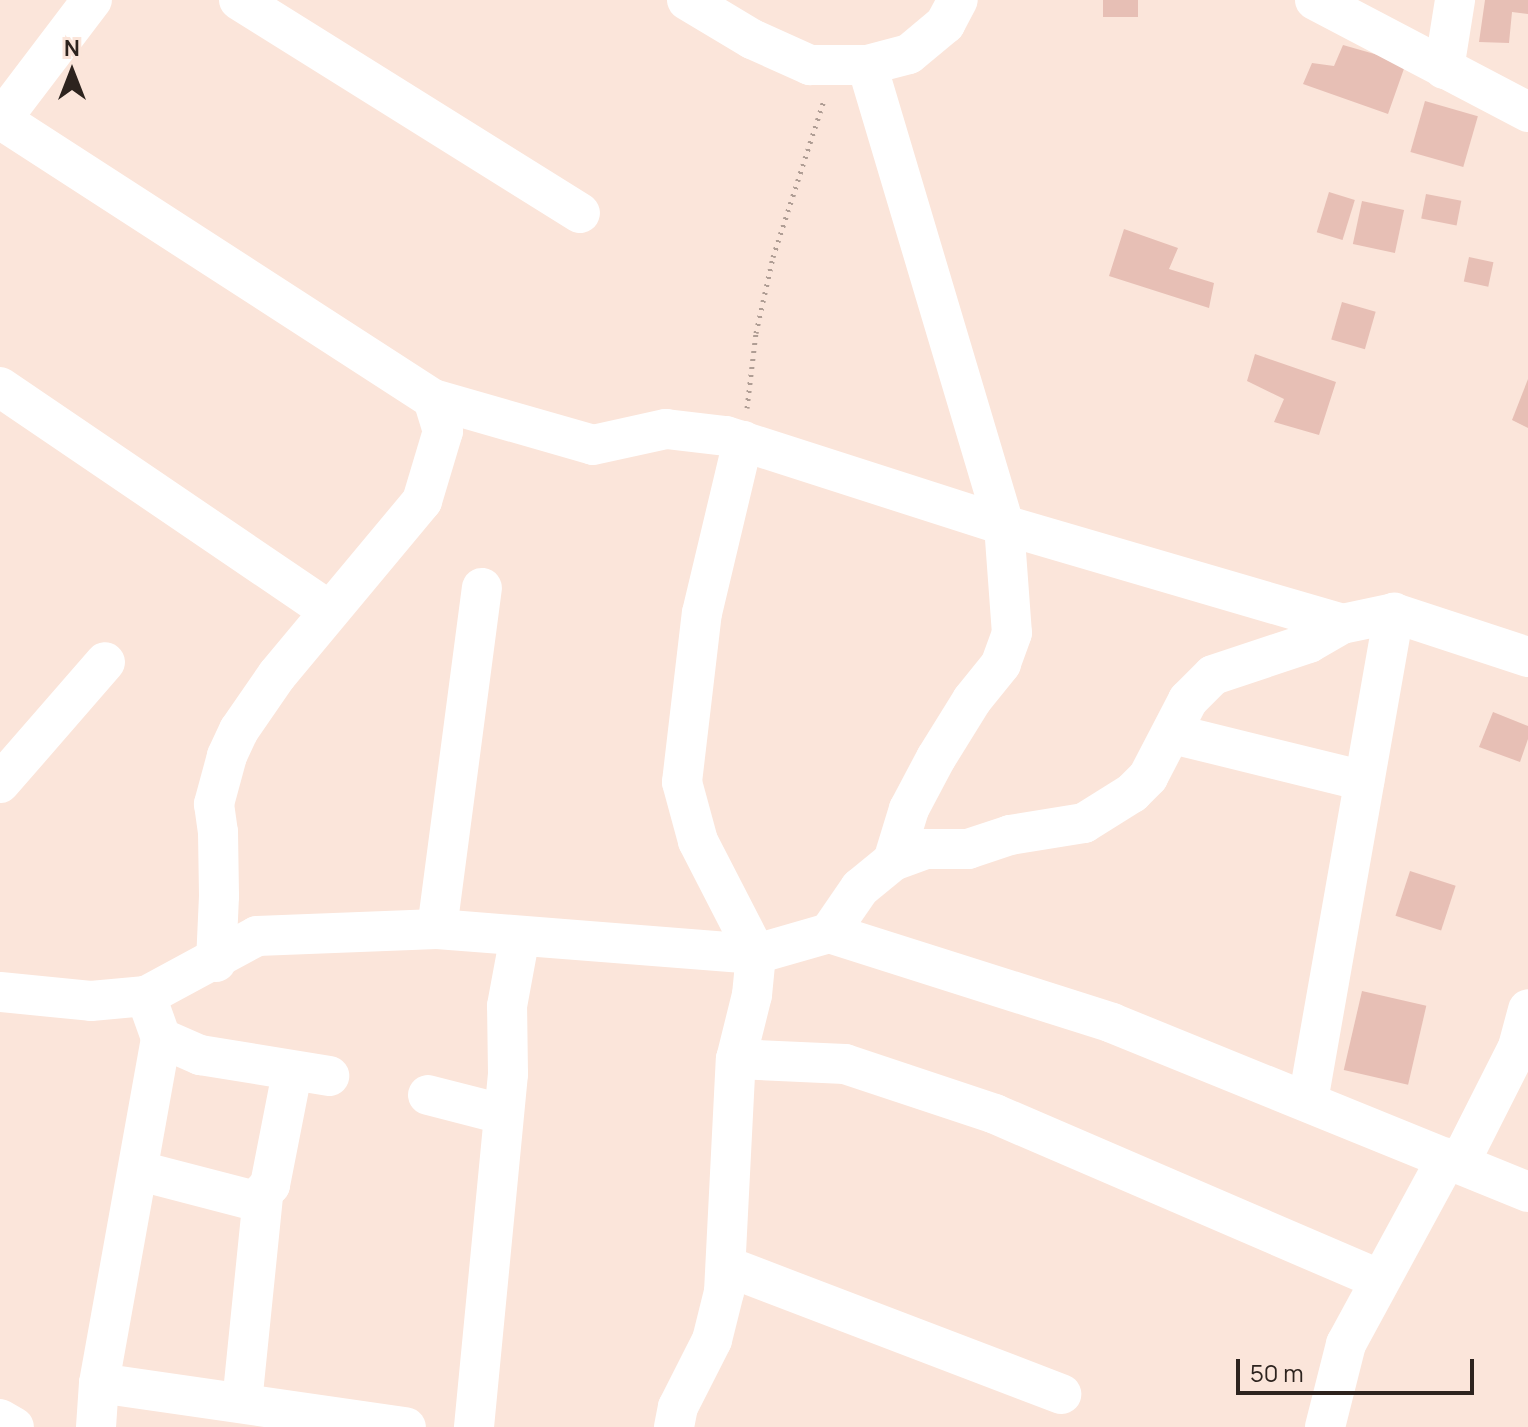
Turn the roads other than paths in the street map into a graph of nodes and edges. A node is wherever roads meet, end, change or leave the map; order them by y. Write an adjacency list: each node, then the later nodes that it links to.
1 (92, 0): 10 (street)
2 (239, 0): 11 (street)
3 (687, 0): 7 (street)
4 (958, 0): 7 (street)
5 (1315, 0): 8 (street)
6 (1455, 0): 8 (street)
7 (851, 65): 15 (street)
8 (1444, 69): 9 (street)
9 (1528, 112)
10 (0, 120): 13 (street)
11 (580, 213)
12 (0, 387): 17 (street)
13 (433, 399): 14 (street); 17 (street)
14 (743, 441): 15 (street); 29 (street)
15 (1004, 525): 19 (street); 25 (street)
16 (482, 588): 26 (street)
17 (328, 610): 30 (street)
18 (1394, 613): 19 (street); 20 (street); 23 (street)
19 (1342, 624): 22 (street)
20 (1528, 657)
21 (105, 662): 24 (street)
22 (1173, 734): 23 (street); 25 (street)
23 (1364, 781): 37 (street)
24 (0, 783)
25 (893, 861): 27 (street)
26 (437, 929): 28 (street); 30 (street)
27 (829, 933): 29 (street); 37 (street)
28 (520, 936): 29 (street); 38 (street)
29 (756, 954): 35 (street)
30 (216, 962): 32 (street)
31 (0, 992): 32 (street)
32 (146, 996): 34 (street)
33 (1528, 1009): 39 (street)
34 (161, 1038): 40 (street); 42 (street)
35 (736, 1059): 43 (street); 44 (street)
36 (428, 1095): 38 (street)
37 (1308, 1101): 39 (street)
38 (502, 1114): 52 (street)
39 (1453, 1161): 41 (street); 44 (street)
40 (140, 1171): 42 (street); 45 (street)
41 (1528, 1192)
42 (263, 1196): 47 (street)
43 (726, 1266): 46 (street); 53 (street)
44 (1380, 1280): 54 (street)
45 (99, 1383): 47 (street); 50 (street)
46 (1061, 1394)
47 (242, 1403): 51 (street)
48 (0, 1419): 49 (street)
49 (14, 1427)
50 (96, 1427)
51 (406, 1427)
52 (474, 1427)
53 (674, 1427)
54 (1325, 1427)

